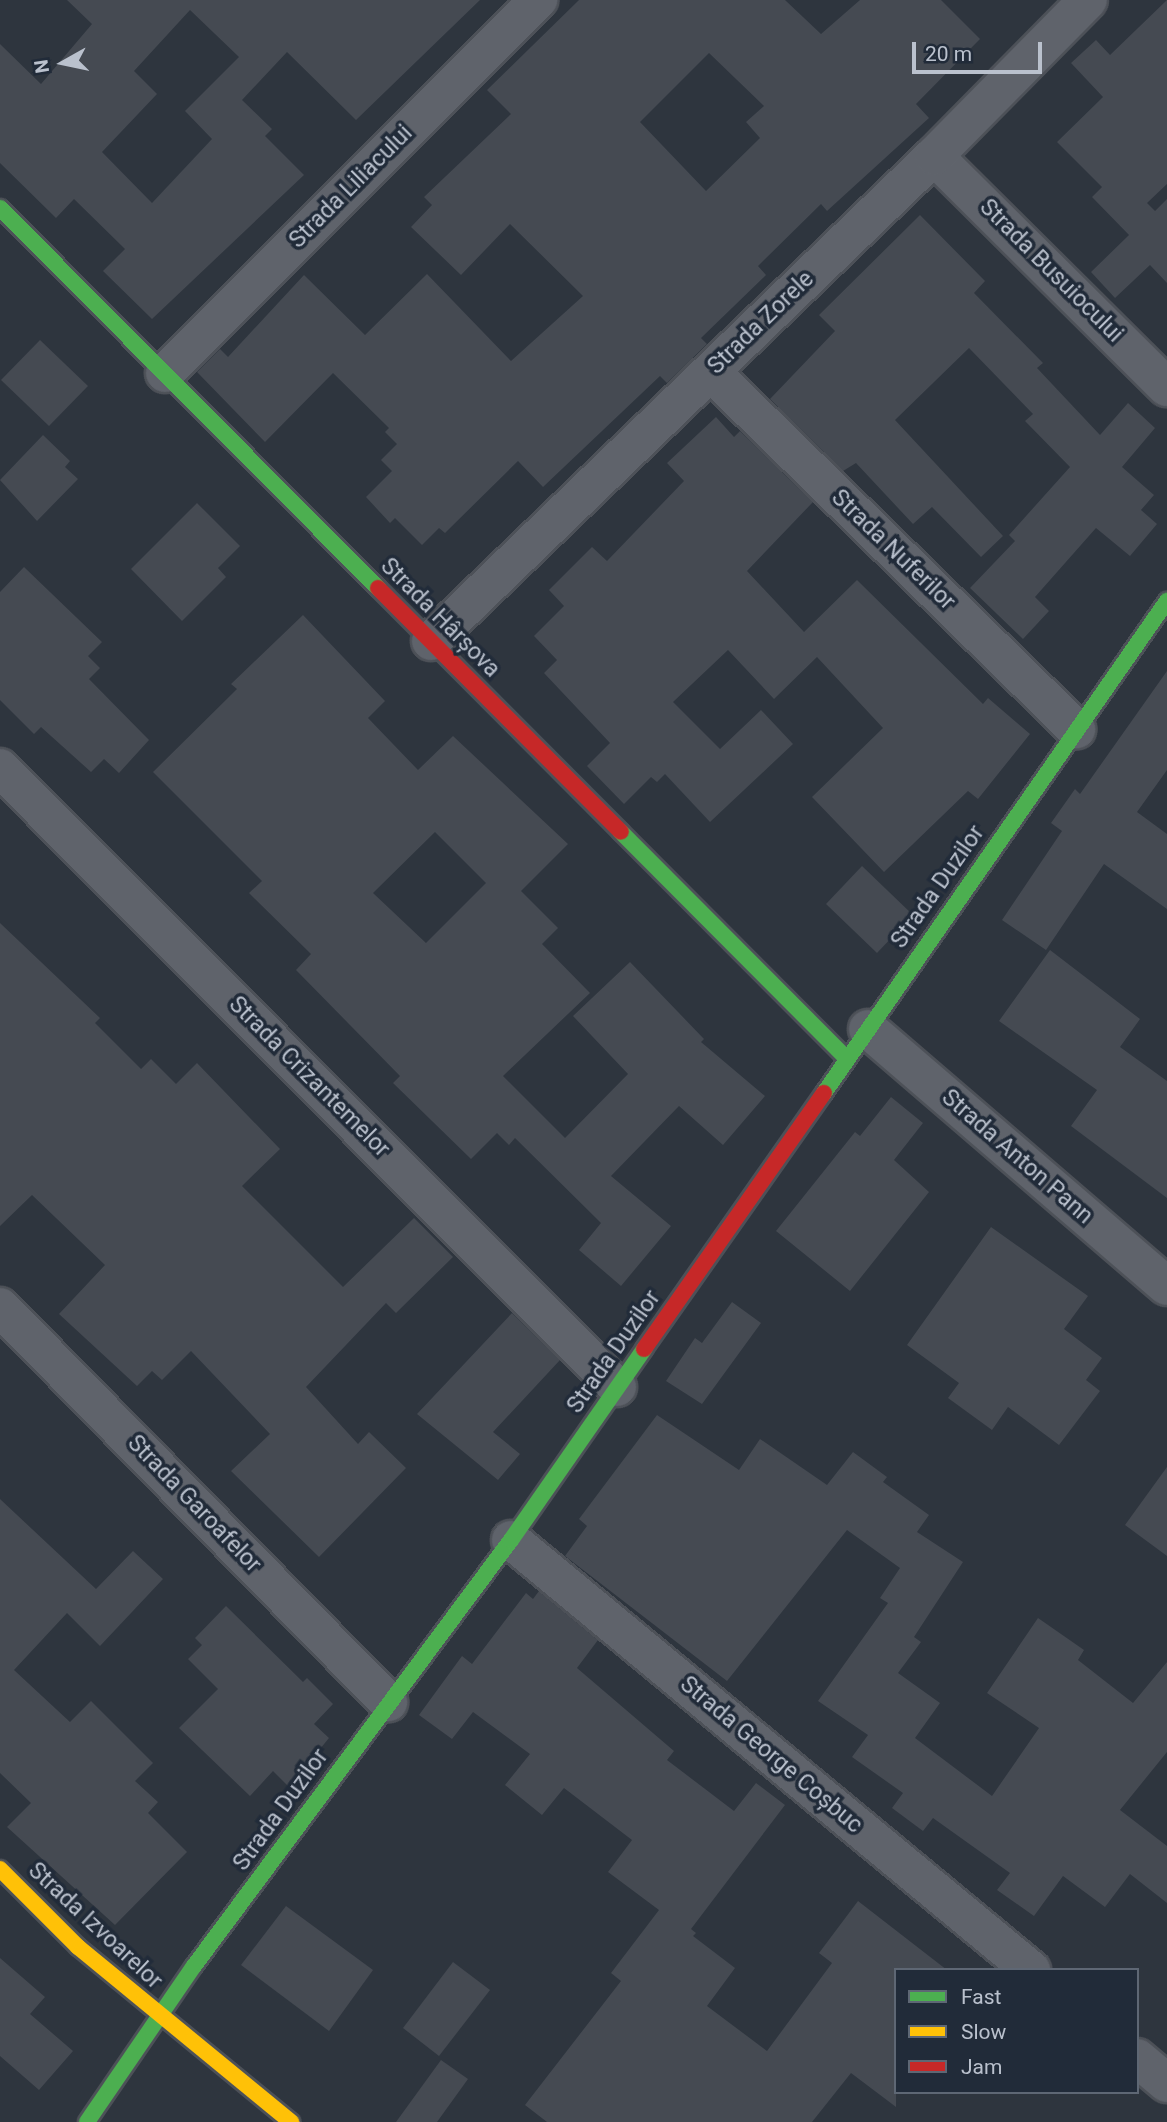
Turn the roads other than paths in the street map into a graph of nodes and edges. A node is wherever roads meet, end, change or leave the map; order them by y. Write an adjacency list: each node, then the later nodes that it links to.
1 (538, 0): 6 (street, Strada Liliacului)
2 (1088, 0): 3 (street, Strada Zorele)
3 (934, 156): 5 (street, Strada Zorele); 7 (street, Strada Busuiocului)
4 (0, 208): 6 (street, Strada Hârșova)
5 (711, 372): 9 (street, Strada Zorele); 10 (street, Strada Nuferilor)
6 (165, 373): 9 (street, Strada Hârșova)
7 (1167, 387)
8 (1167, 601): 10 (street, Strada Duzilor)
9 (431, 642): 12 (street, Strada Hârșova)
10 (1076, 729): 12 (street, Strada Duzilor)
11 (0, 768): 15 (street, Strada Crizantemelor)
12 (858, 1044): 13 (street, Strada Anton Pann); 15 (street, Strada Duzilor)
13 (1167, 1286)
14 (0, 1307): 17 (street, Strada Garoafelor)
15 (617, 1387): 16 (street, Strada Duzilor)
16 (511, 1540): 17 (street, Strada Duzilor); 19 (street, Strada George Coșbuc)
17 (388, 1702): 20 (street, Strada Duzilor)
18 (0, 1869): 20 (street, Strada Izvoarelor)
19 (1029, 1968)
20 (160, 2016): 23 (street, Strada Duzilor); 24 (street, Strada Izvoarelor)
21 (1139, 2060): 22 (street)
22 (1167, 2083)
23 (87, 2122)
24 (290, 2122)

